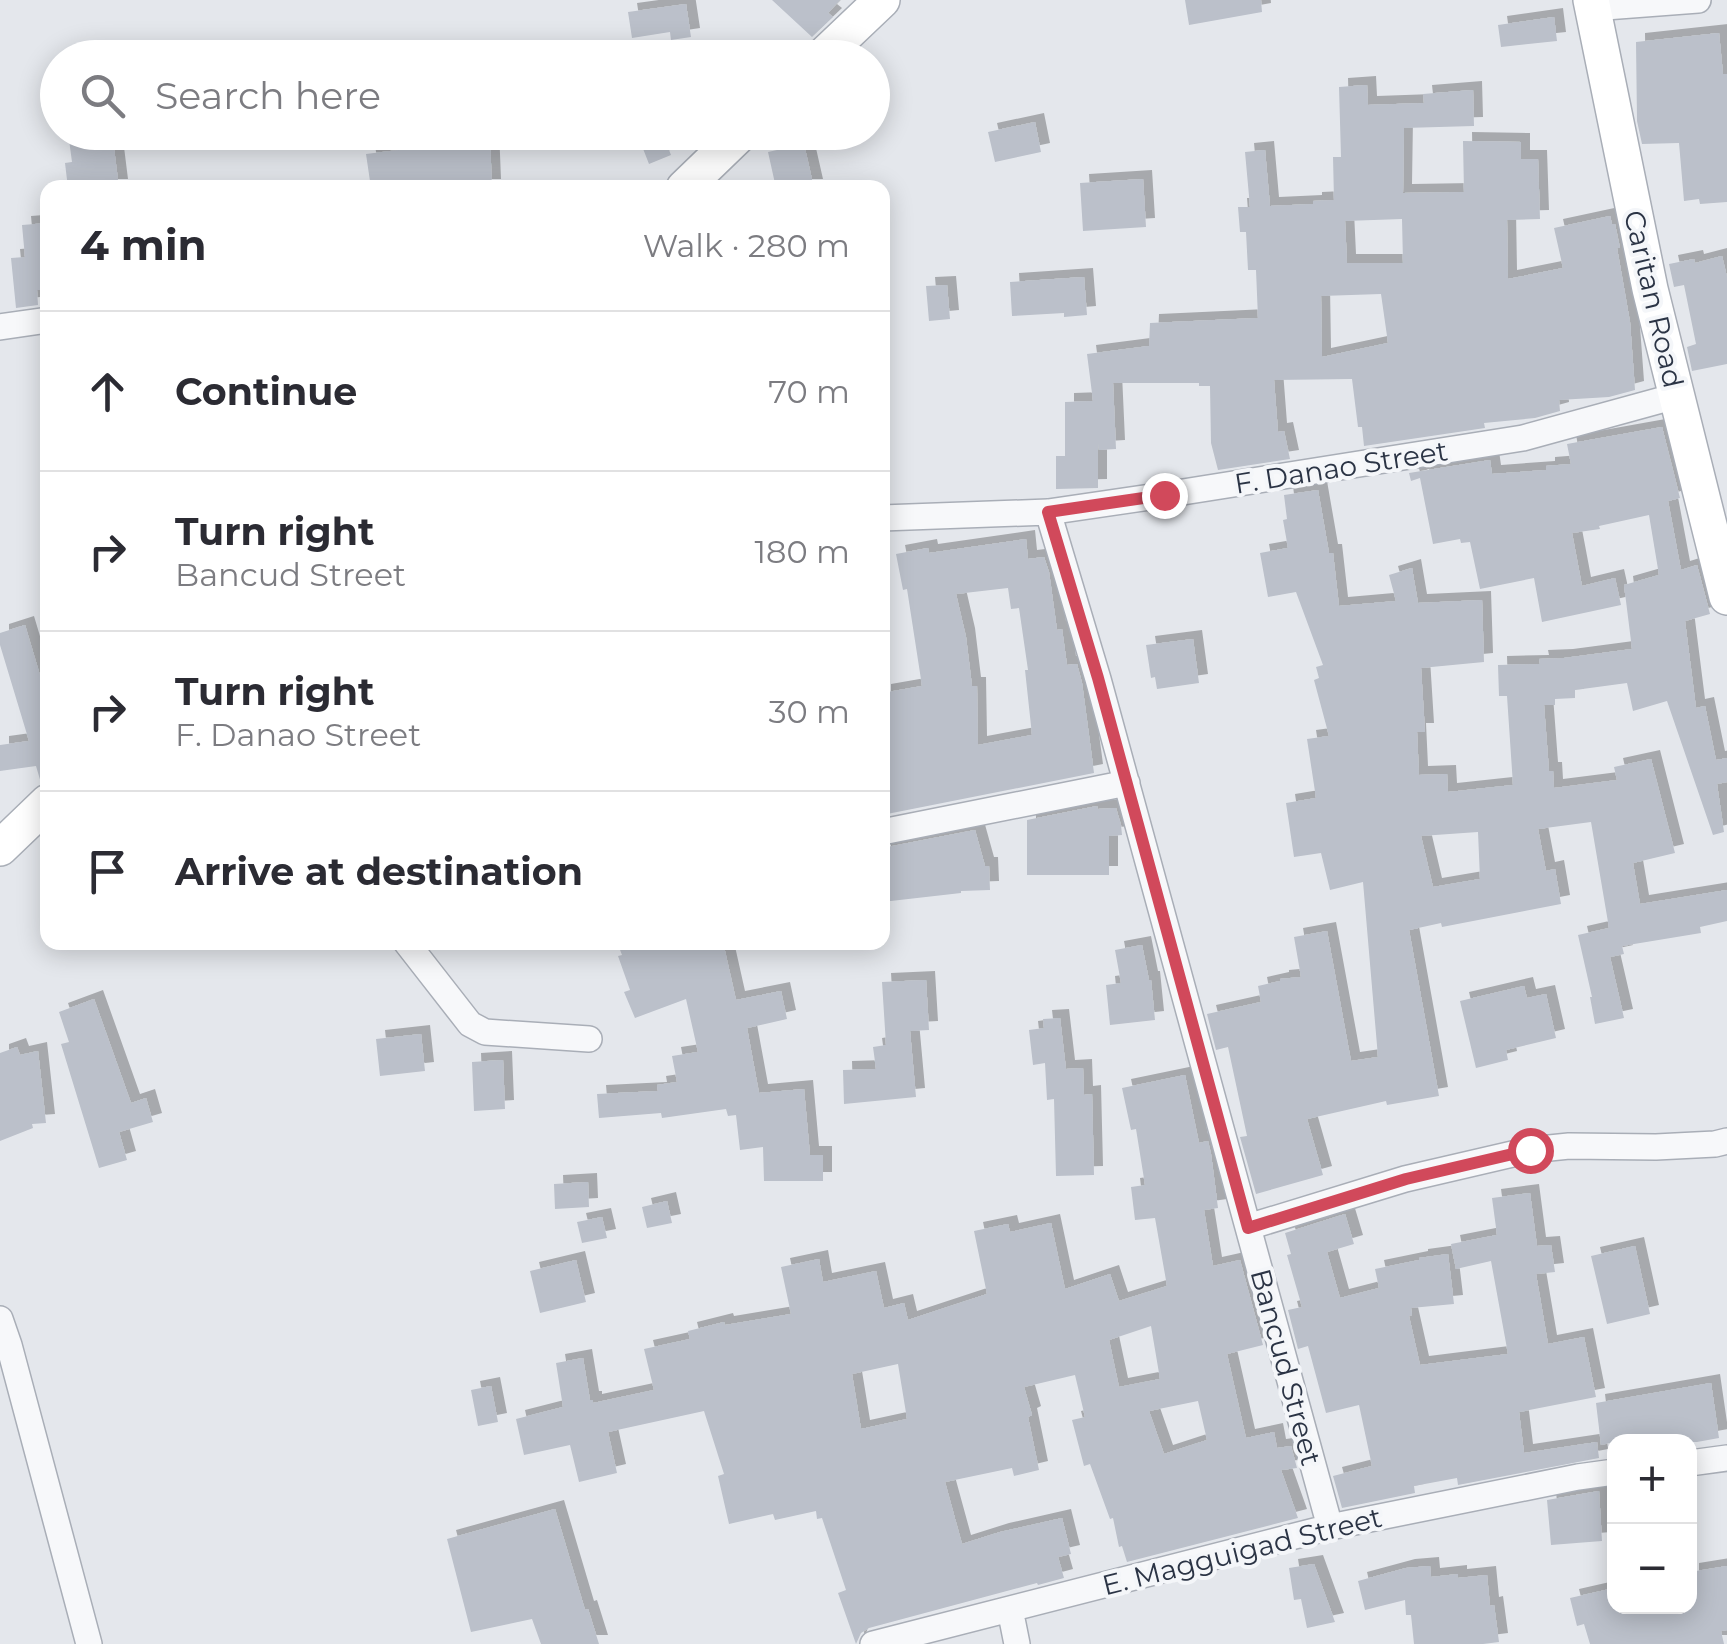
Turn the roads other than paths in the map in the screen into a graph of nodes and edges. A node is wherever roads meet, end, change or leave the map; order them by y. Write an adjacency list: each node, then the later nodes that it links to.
1 (882, 0): 4 (main road)
2 (1698, 0): 3 (street)
3 (1591, 4): 9 (main road, Caritan Road)
4 (840, 40)
5 (723, 150): 6 (main road)
6 (692, 180)
7 (40, 321): 8 (street)
8 (0, 327)
9 (1676, 396): 10 (street, F. Danao Street); 12 (main road, Caritan Road)
10 (1048, 512): 11 (street, F. Danao Street); 13 (street, Bancud Street)
11 (890, 518)
12 (1727, 597)
13 (1127, 783): 15 (street); 20 (street, Bancud Street)
14 (40, 810): 16 (main road)
15 (890, 830)
16 (0, 848)
17 (412, 950): 18 (street)
18 (590, 1039)
19 (1727, 1141): 20 (street)
20 (1248, 1228): 25 (street, Bancud Street)
21 (0, 1319): 27 (street)
22 (1727, 1458): 23 (street)
23 (1697, 1462)
24 (1607, 1473): 25 (street, E. Magguigad Street)
25 (1330, 1527): 26 (street, E. Magguigad Street)
26 (1010, 1609): 28 (street, E. Magguigad Street); 29 (street)
27 (89, 1644)
28 (873, 1644)
29 (1018, 1644)

